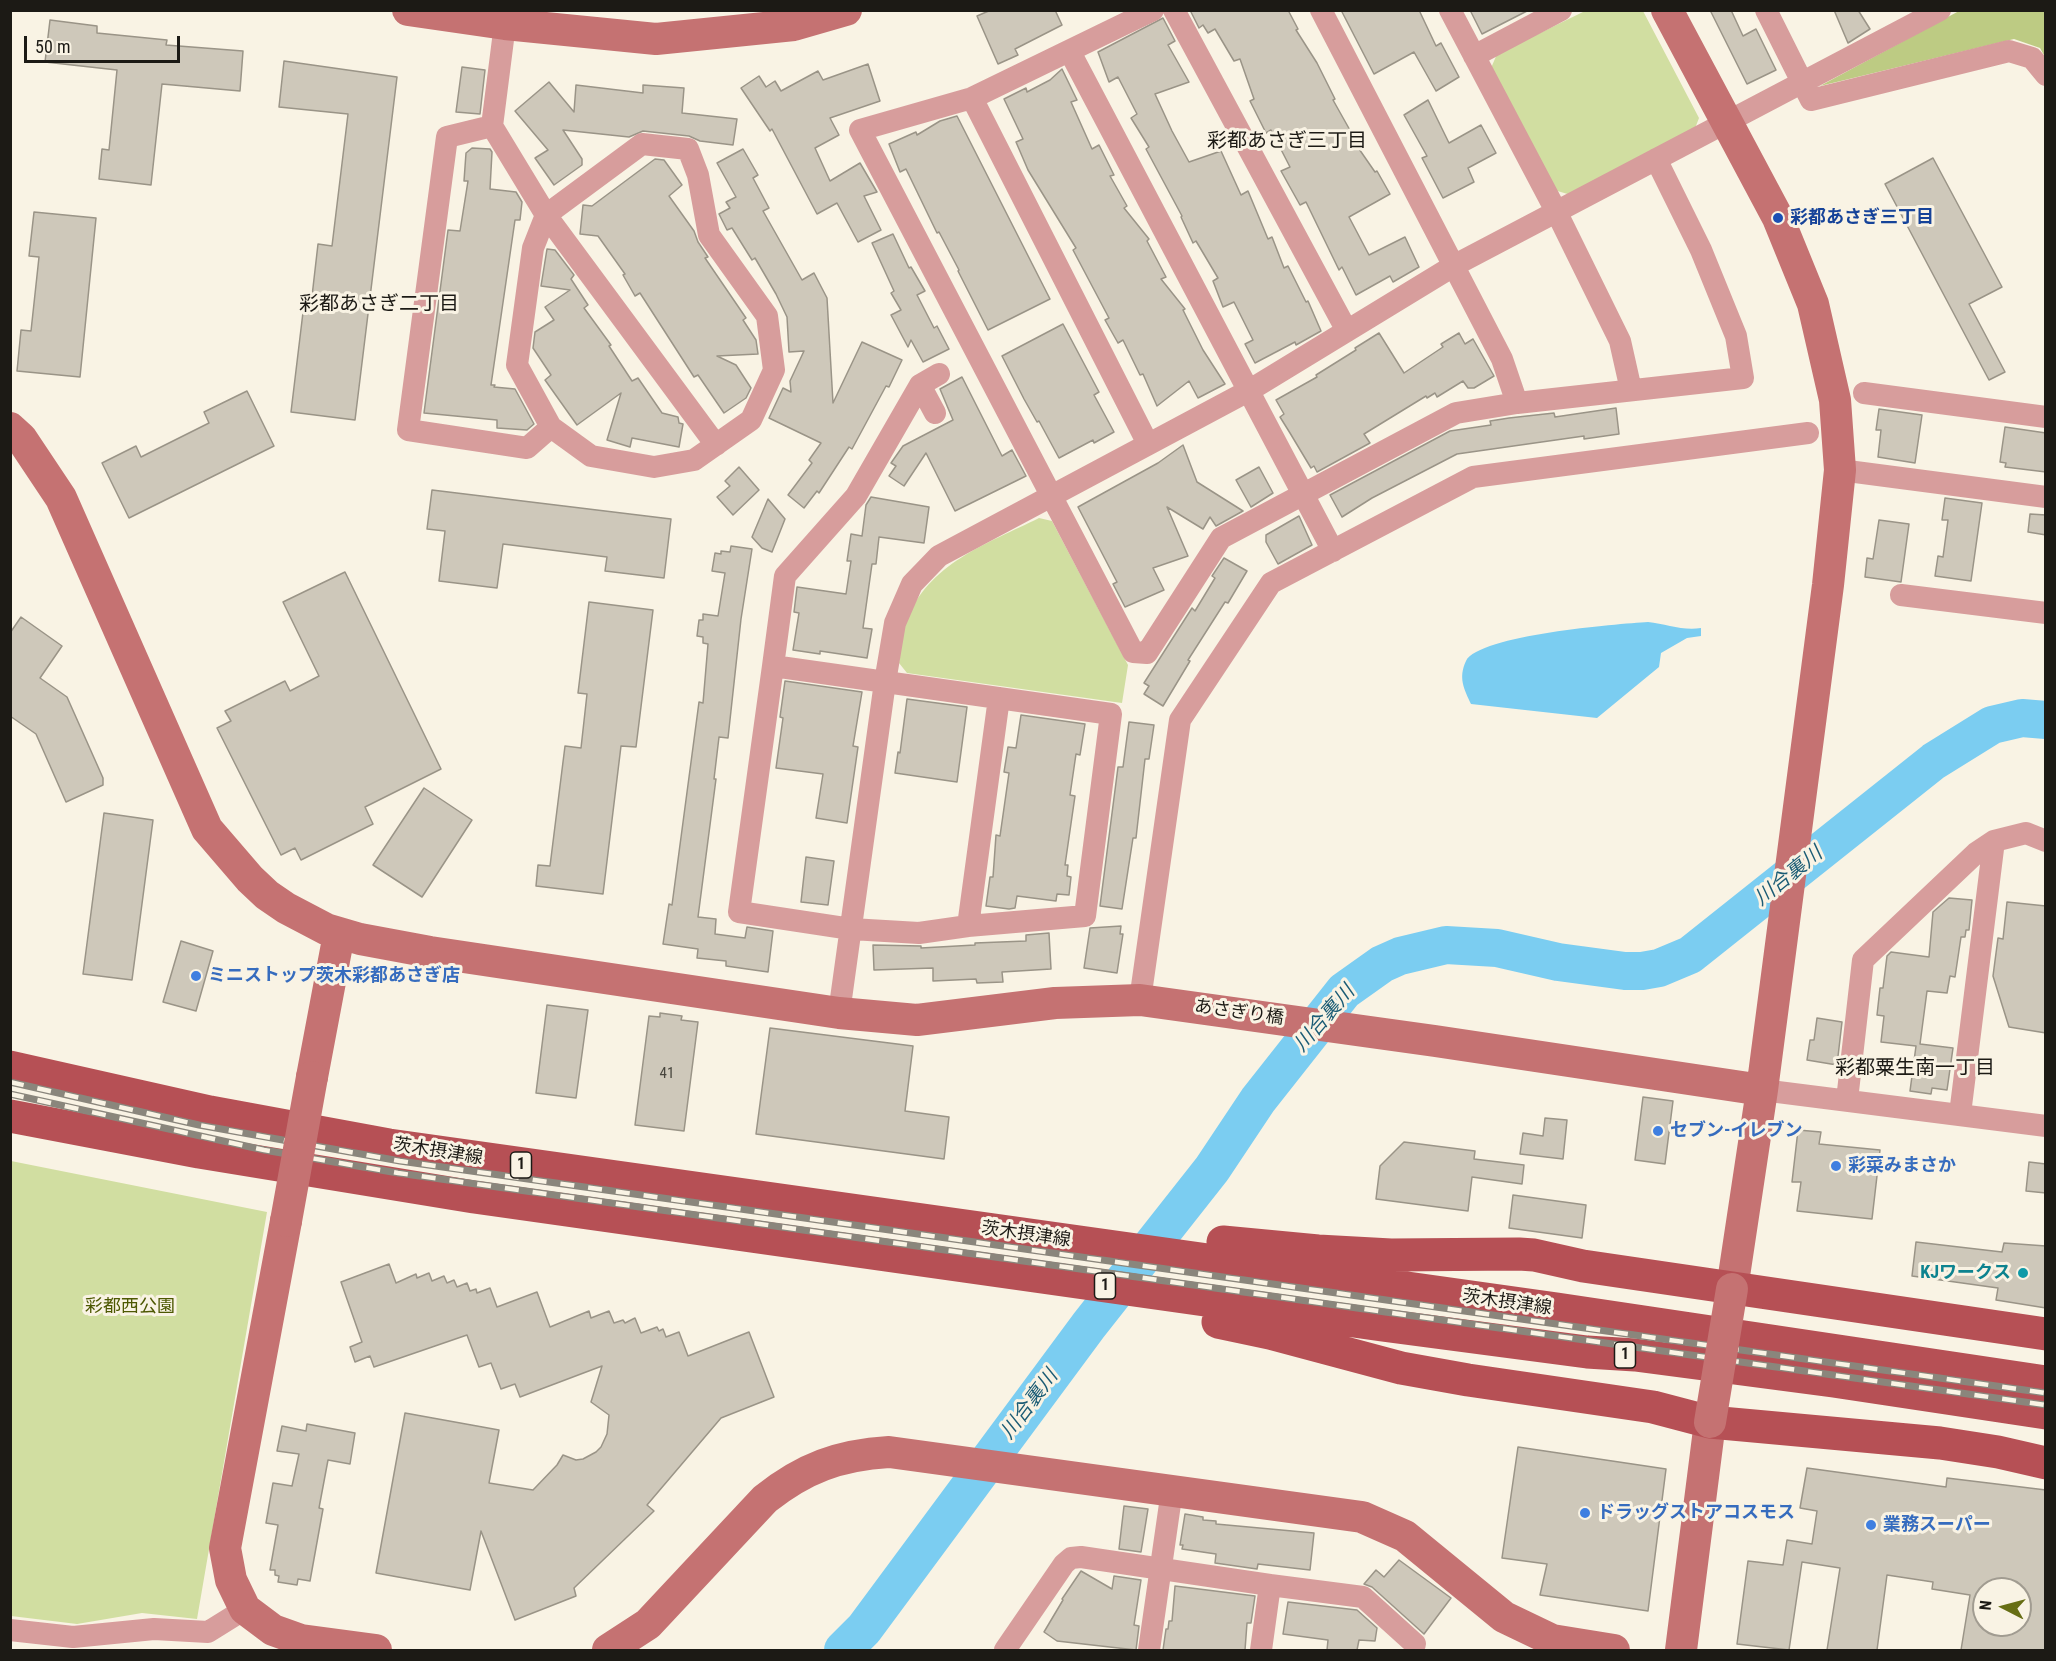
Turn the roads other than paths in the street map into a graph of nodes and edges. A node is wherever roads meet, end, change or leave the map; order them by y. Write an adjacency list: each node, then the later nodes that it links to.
1 (408, 10): 12 (street)
2 (846, 10): 12 (street)
3 (1153, 10): 13 (street)
4 (1174, 10): 24 (street)
5 (1321, 10): 23 (street)
6 (1450, 10): 14 (street)
7 (1561, 10): 14 (street)
8 (1667, 10): 18 (street)
9 (1766, 10): 16 (street)
10 (1940, 10): 11 (street)
11 (1902, 19): 16 (street)
12 (505, 24): 19 (street)
13 (1070, 52): 17 (street); 25 (street)
14 (1474, 56): 21 (street)
15 (2046, 75): 16 (street)
16 (1803, 82): 18 (street)
17 (972, 98): 34 (street); 38 (street)
18 (1726, 123): 20 (street); 36 (street)
19 (492, 126): 22 (street); 31 (street)
20 (1656, 159): 21 (street); 26 (street)
21 (1557, 211): 23 (street); 26 (street)
22 (546, 216): 31 (street); 35 (street); 35 (street)
23 (1455, 265): 24 (street); 28 (street)
24 (1347, 331): 25 (street)
25 (1250, 390): 34 (street); 37 (street)
26 (1631, 390): 28 (street)
27 (1864, 393): 30 (street)
28 (1517, 403): 37 (street)
29 (935, 413): 43 (street)
30 (2046, 417)
31 (551, 427): 35 (street)
32 (10, 428): 50 (street, あさぎり橋)
33 (1808, 433): 40 (street)
34 (1148, 444): 38 (street)
35 (716, 445)
36 (1840, 470): 39 (street); 54 (street)
37 (1303, 493): 38 (street); 40 (street)
38 (1050, 496): 44 (street)
39 (2046, 497)
40 (1333, 551): 51 (street)
41 (1901, 595): 42 (street)
42 (2046, 614)
43 (773, 666): 44 (street); 49 (street)
44 (885, 682): 45 (street); 49 (street)
45 (999, 698): 48 (street); 48 (street)
46 (1994, 841): 47 (street); 55 (street); 56 (street)
47 (2046, 841)
48 (968, 926): 49 (street)
49 (851, 929): 52 (street)
50 (339, 934): 52 (street, あさぎり橋); 74 (street, bridge)
51 (1140, 1000): 52 (street, あさぎり橋); 54 (street, あさぎり橋)
52 (839, 1012)
53 (10, 1067): 59 (main road, 茨木摂津線 / 1)
54 (1762, 1090): 55 (street); 60 (street)
55 (1847, 1100): 56 (street)
56 (1960, 1114): 58 (street)
57 (10, 1116): 61 (main road, 1)
58 (2046, 1126)
59 (1235, 1254): 60 (main road); 62 (main road, 茨木摂津線 / 1)
60 (1732, 1289): 63 (main road); 68 (street, bridge)
61 (1202, 1309): 64 (main road, 1); 68 (main road)
62 (1593, 1315): 65 (main road); 66 (main road, 茨木摂津線 / 1)
63 (2046, 1334)
64 (1587, 1352): 67 (main road, 1); 69 (main road)
65 (2046, 1361)
66 (2046, 1382)
67 (2046, 1413)
68 (1710, 1422): 70 (main road); 83 (street)
69 (2046, 1436)
70 (2046, 1463)
71 (1172, 1490): 72 (street); 78 (street); 82 (street)
72 (1160, 1568): 73 (street); 79 (street); 80 (street)
73 (1270, 1585): 76 (street); 81 (street)
74 (245, 1609): 75 (street); 77 (street)
75 (10, 1630)
76 (1415, 1648)
77 (376, 1650)
78 (608, 1650)
79 (1005, 1650)
80 (1149, 1650)
81 (1261, 1650)
82 (1614, 1650)
83 (1681, 1650)

